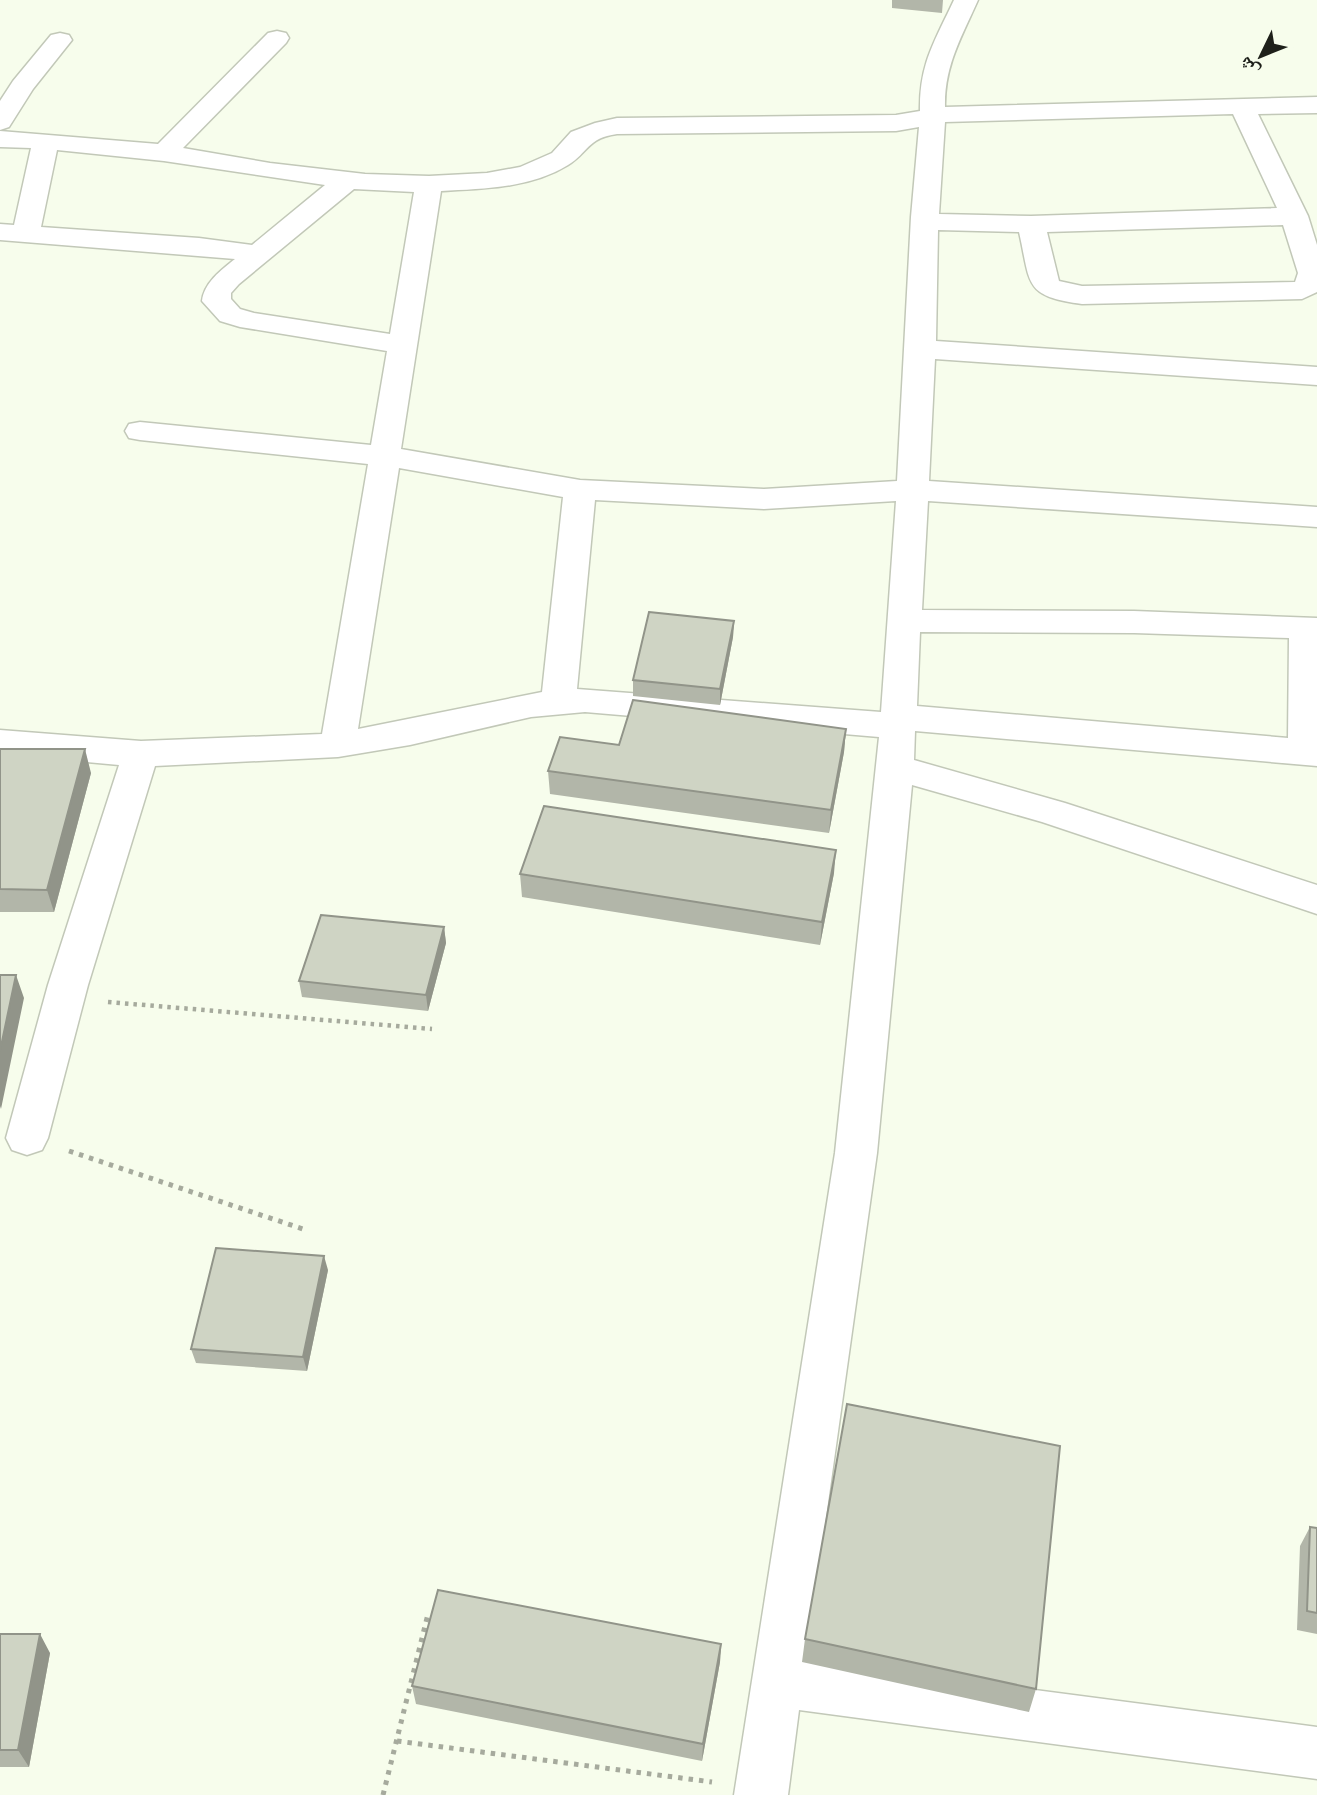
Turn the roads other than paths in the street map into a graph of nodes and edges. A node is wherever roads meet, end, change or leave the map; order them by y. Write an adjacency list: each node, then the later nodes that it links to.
1 (966, 0): 6 (street)
2 (277, 38): 10 (street)
3 (60, 40): 7 (street)
4 (1317, 105): 5 (street)
5 (1242, 107): 6 (street); 13 (street)
6 (933, 117): 12 (street); 14 (street)
7 (0, 122)
8 (0, 139): 9 (street)
9 (46, 141): 10 (street); 16 (street)
10 (164, 153): 11 (street)
11 (348, 180): 12 (street); 17 (street)
12 (429, 184): 18 (street)
13 (1294, 216): 15 (street); 15 (street)
14 (926, 222): 15 (street); 19 (street)
15 (1031, 224)
16 (13, 233): 17 (street)
17 (257, 254): 18 (street)
18 (403, 345): 22 (street)
19 (921, 349): 20 (street); 24 (street)
20 (1317, 376)
21 (140, 431): 22 (street)
22 (385, 456): 23 (street); 31 (street)
23 (580, 490): 24 (street); 28 (street)
24 (913, 490): 25 (street); 26 (street)
25 (1317, 517)
26 (904, 621): 27 (street); 29 (street)
27 (1311, 629): 32 (street)
28 (558, 703): 29 (street); 31 (street)
29 (899, 722): 32 (street); 34 (street)
30 (0, 742): 33 (street)
31 (338, 745): 33 (street)
32 (1312, 752)
33 (141, 754): 36 (street)
34 (895, 768): 35 (street); 37 (street)
35 (1317, 900)
36 (27, 1138)
37 (778, 1682): 38 (street); 39 (street)
38 (1317, 1753)
39 (761, 1792)

